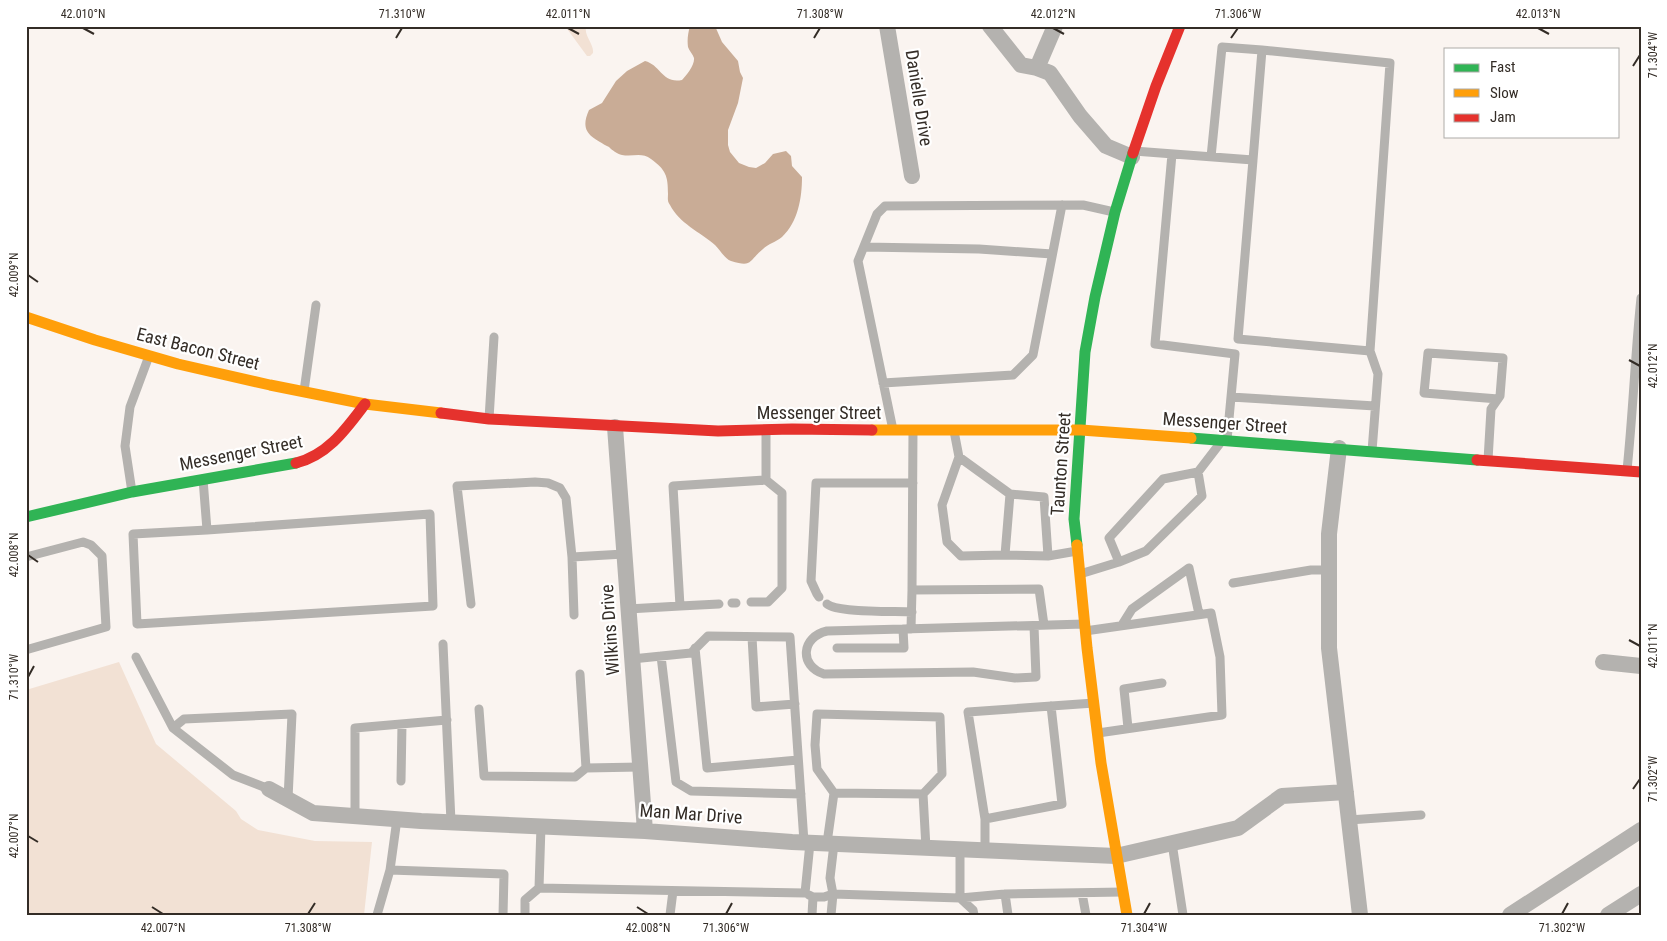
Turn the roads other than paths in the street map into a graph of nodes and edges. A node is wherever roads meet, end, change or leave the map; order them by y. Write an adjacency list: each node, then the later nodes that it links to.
1 (887, 26): 11 (street, Danielle Drive)
2 (990, 26): 6 (street)
3 (1055, 26): 6 (street)
4 (1180, 26): 7 (main road, Taunton Street)
5 (1262, 50): 9 (lane); 10 (lane); 22 (lane)
6 (1037, 68): 7 (street)
7 (1133, 154): 8 (lane); 13 (main road, Taunton Street)
8 (1172, 154): 9 (lane); 23 (lane)
9 (1212, 157): 10 (lane)
10 (1253, 160): 20 (lane)
11 (912, 176)
12 (1062, 205): 13 (lane); 14 (lane); 15 (lane)
13 (1115, 212): 37 (main road, Taunton Street)
14 (864, 247): 15 (lane); 25 (lane)
15 (1052, 254): 25 (lane)
16 (1641, 298): 21 (lane)
17 (316, 305): 26 (lane)
18 (26, 317): 24 (main road, East Bacon Street)
19 (494, 337): 32 (lane)
20 (1238, 339): 22 (lane); 23 (lane)
21 (1639, 342): 31 (lane)
22 (1370, 351): 30 (lane)
23 (1235, 354): 27 (lane)
24 (149, 356): 26 (main road, East Bacon Street); 50 (lane)
25 (883, 383): 35 (lane)
26 (304, 392): 29 (main road, East Bacon Street)
27 (1231, 397): 30 (lane); 39 (lane)
28 (1498, 399): 28 (lane); 43 (lane)
29 (365, 404): 32 (main road, Messenger Street); 47 (main road, Messenger Street)
30 (1375, 406): 41 (lane)
31 (1637, 415): 44 (lane)
32 (489, 419): 33 (main road, Messenger Street)
33 (614, 427): 34 (main road, Messenger Street); 55 (street, Wilkins Drive)
34 (766, 430): 35 (main road, Messenger Street); 48 (lane)
35 (893, 430): 36 (main road, Messenger Street)
36 (913, 430): 38 (main road, Messenger Street); 49 (lane)
37 (1081, 430): 38 (main road, Messenger Street); 39 (main road, Messenger Street); 54 (main road, Taunton Street)
38 (954, 431): 42 (lane)
39 (1225, 440): 40 (main road, Messenger Street); 45 (lane)
40 (1339, 448): 41 (main road, Messenger Street); 61 (street)
41 (1372, 451): 43 (main road, Messenger Street)
42 (959, 457): 51 (lane); 56 (lane)
43 (1488, 460): 44 (main road, Messenger Street)
44 (1626, 471): 46 (main road, Messenger Street)
45 (1198, 472): 60 (lane); 60 (lane)
46 (1641, 472)
47 (204, 479): 50 (main road, Messenger Street); 53 (lane)
48 (766, 480): 66 (lane); 70 (lane)
49 (912, 482): 64 (lane); 65 (lane)
50 (132, 492): 52 (main road, Messenger Street)
51 (1010, 494): 56 (lane); 57 (lane)
52 (26, 517)
53 (207, 530): 53 (lane)
54 (1077, 551): 57 (lane); 62 (main road, Taunton Street)
55 (624, 554): 59 (lane); 71 (street, Wilkins Drive)
56 (1005, 554): 57 (lane)
57 (1048, 556)
58 (26, 557): 84 (lane)
59 (572, 557): 67 (lane); 74 (lane)
60 (1119, 562): 62 (lane)
61 (1329, 570): 63 (lane); 106 (street)
62 (1080, 574): 78 (main road, Taunton Street)
63 (1233, 583)
64 (912, 590): 72 (lane); 75 (lane)
65 (819, 596)
66 (751, 602)
67 (471, 604)
68 (719, 604): 70 (lane)
69 (827, 604): 72 (lane)
70 (680, 606): 71 (lane)
71 (628, 609): 87 (street, Wilkins Drive)
72 (912, 612): 79 (lane)
73 (1199, 614): 76 (lane); 76 (lane); 99 (lane)
74 (574, 615)
75 (1044, 625): 77 (lane); 78 (lane)
76 (1122, 625): 78 (lane)
77 (1034, 626): 79 (lane); 79 (lane)
78 (1085, 627): 93 (main road, Taunton Street)
79 (907, 629): 83 (lane)
80 (752, 637): 82 (lane); 92 (lane); 92 (lane)
81 (443, 644): 96 (lane)
82 (695, 648): 85 (lane); 101 (lane)
83 (837, 648)
84 (29, 649)
85 (661, 656): 87 (lane); 108 (lane)
86 (136, 657): 98 (lane)
87 (632, 659): 102 (street, Wilkins Drive)
88 (1603, 662): 89 (street)
89 (1641, 666)
90 (580, 674): 103 (lane)
91 (1162, 683): 99 (lane)
92 (795, 704): 101 (lane)
93 (1094, 704): 94 (lane); 100 (main road, Taunton Street)
94 (1051, 706): 114 (lane); 114 (lane)
95 (479, 709): 103 (lane)
96 (446, 720): 97 (lane); 116 (lane)
97 (402, 724): 104 (lane); 112 (lane)
98 (173, 728): 105 (lane); 110 (lane)
99 (1128, 728): 100 (lane)
100 (1097, 733): 126 (main road, Taunton Street)
101 (798, 760): 108 (lane)
102 (640, 767): 103 (lane); 118 (street, Wilkins Drive)
103 (586, 768)
104 (401, 781)
105 (269, 789): 110 (street, Man Mar Drive)
106 (1346, 792): 115 (street); 122 (street, Man Mar Drive)
107 (834, 793): 109 (lane); 109 (lane); 121 (lane)
108 (801, 794): 120 (lane)
109 (923, 794): 123 (lane)
110 (288, 799): 112 (street, Man Mar Drive)
111 (1421, 815): 115 (lane)
112 (355, 816): 113 (street, Man Mar Drive)
113 (397, 820): 116 (street, Man Mar Drive); 127 (lane)
114 (985, 820): 125 (lane)
115 (1349, 820): 148 (street)
116 (451, 822): 117 (street, Man Mar Drive)
117 (541, 826): 118 (street, Man Mar Drive); 128 (lane)
118 (645, 830): 120 (street, Man Mar Drive)
119 (1641, 830): 149 (street)
120 (807, 842): 121 (street, Man Mar Drive); 135 (lane)
121 (831, 843): 123 (street, Man Mar Drive); 132 (lane)
122 (1172, 843): 126 (street, Man Mar Drive); 147 (lane)
123 (926, 848): 124 (street, Man Mar Drive)
124 (960, 849): 125 (street, Man Mar Drive); 136 (lane)
125 (985, 850): 126 (street, Man Mar Drive)
126 (1116, 856): 130 (main road, Taunton Street)
127 (390, 870): 137 (lane); 138 (lane)
128 (539, 888): 129 (lane); 139 (lane)
129 (673, 891): 135 (lane); 140 (lane)
130 (1123, 892): 131 (lane); 146 (main road, Taunton Street)
131 (1082, 893): 133 (lane); 145 (lane)
132 (833, 894): 135 (lane); 136 (lane); 142 (lane)
133 (1005, 894): 136 (lane); 144 (lane)
134 (1641, 894): 150 (street)
135 (809, 895): 141 (lane)
136 (960, 898): 143 (lane)
137 (377, 915)
138 (503, 915)
139 (525, 915)
140 (670, 915)
141 (812, 915)
142 (831, 915)
143 (974, 915)
144 (1008, 915)
145 (1086, 915)
146 (1127, 915)
147 (1183, 915)
148 (1360, 915)
149 (1510, 915)
150 (1608, 915)

